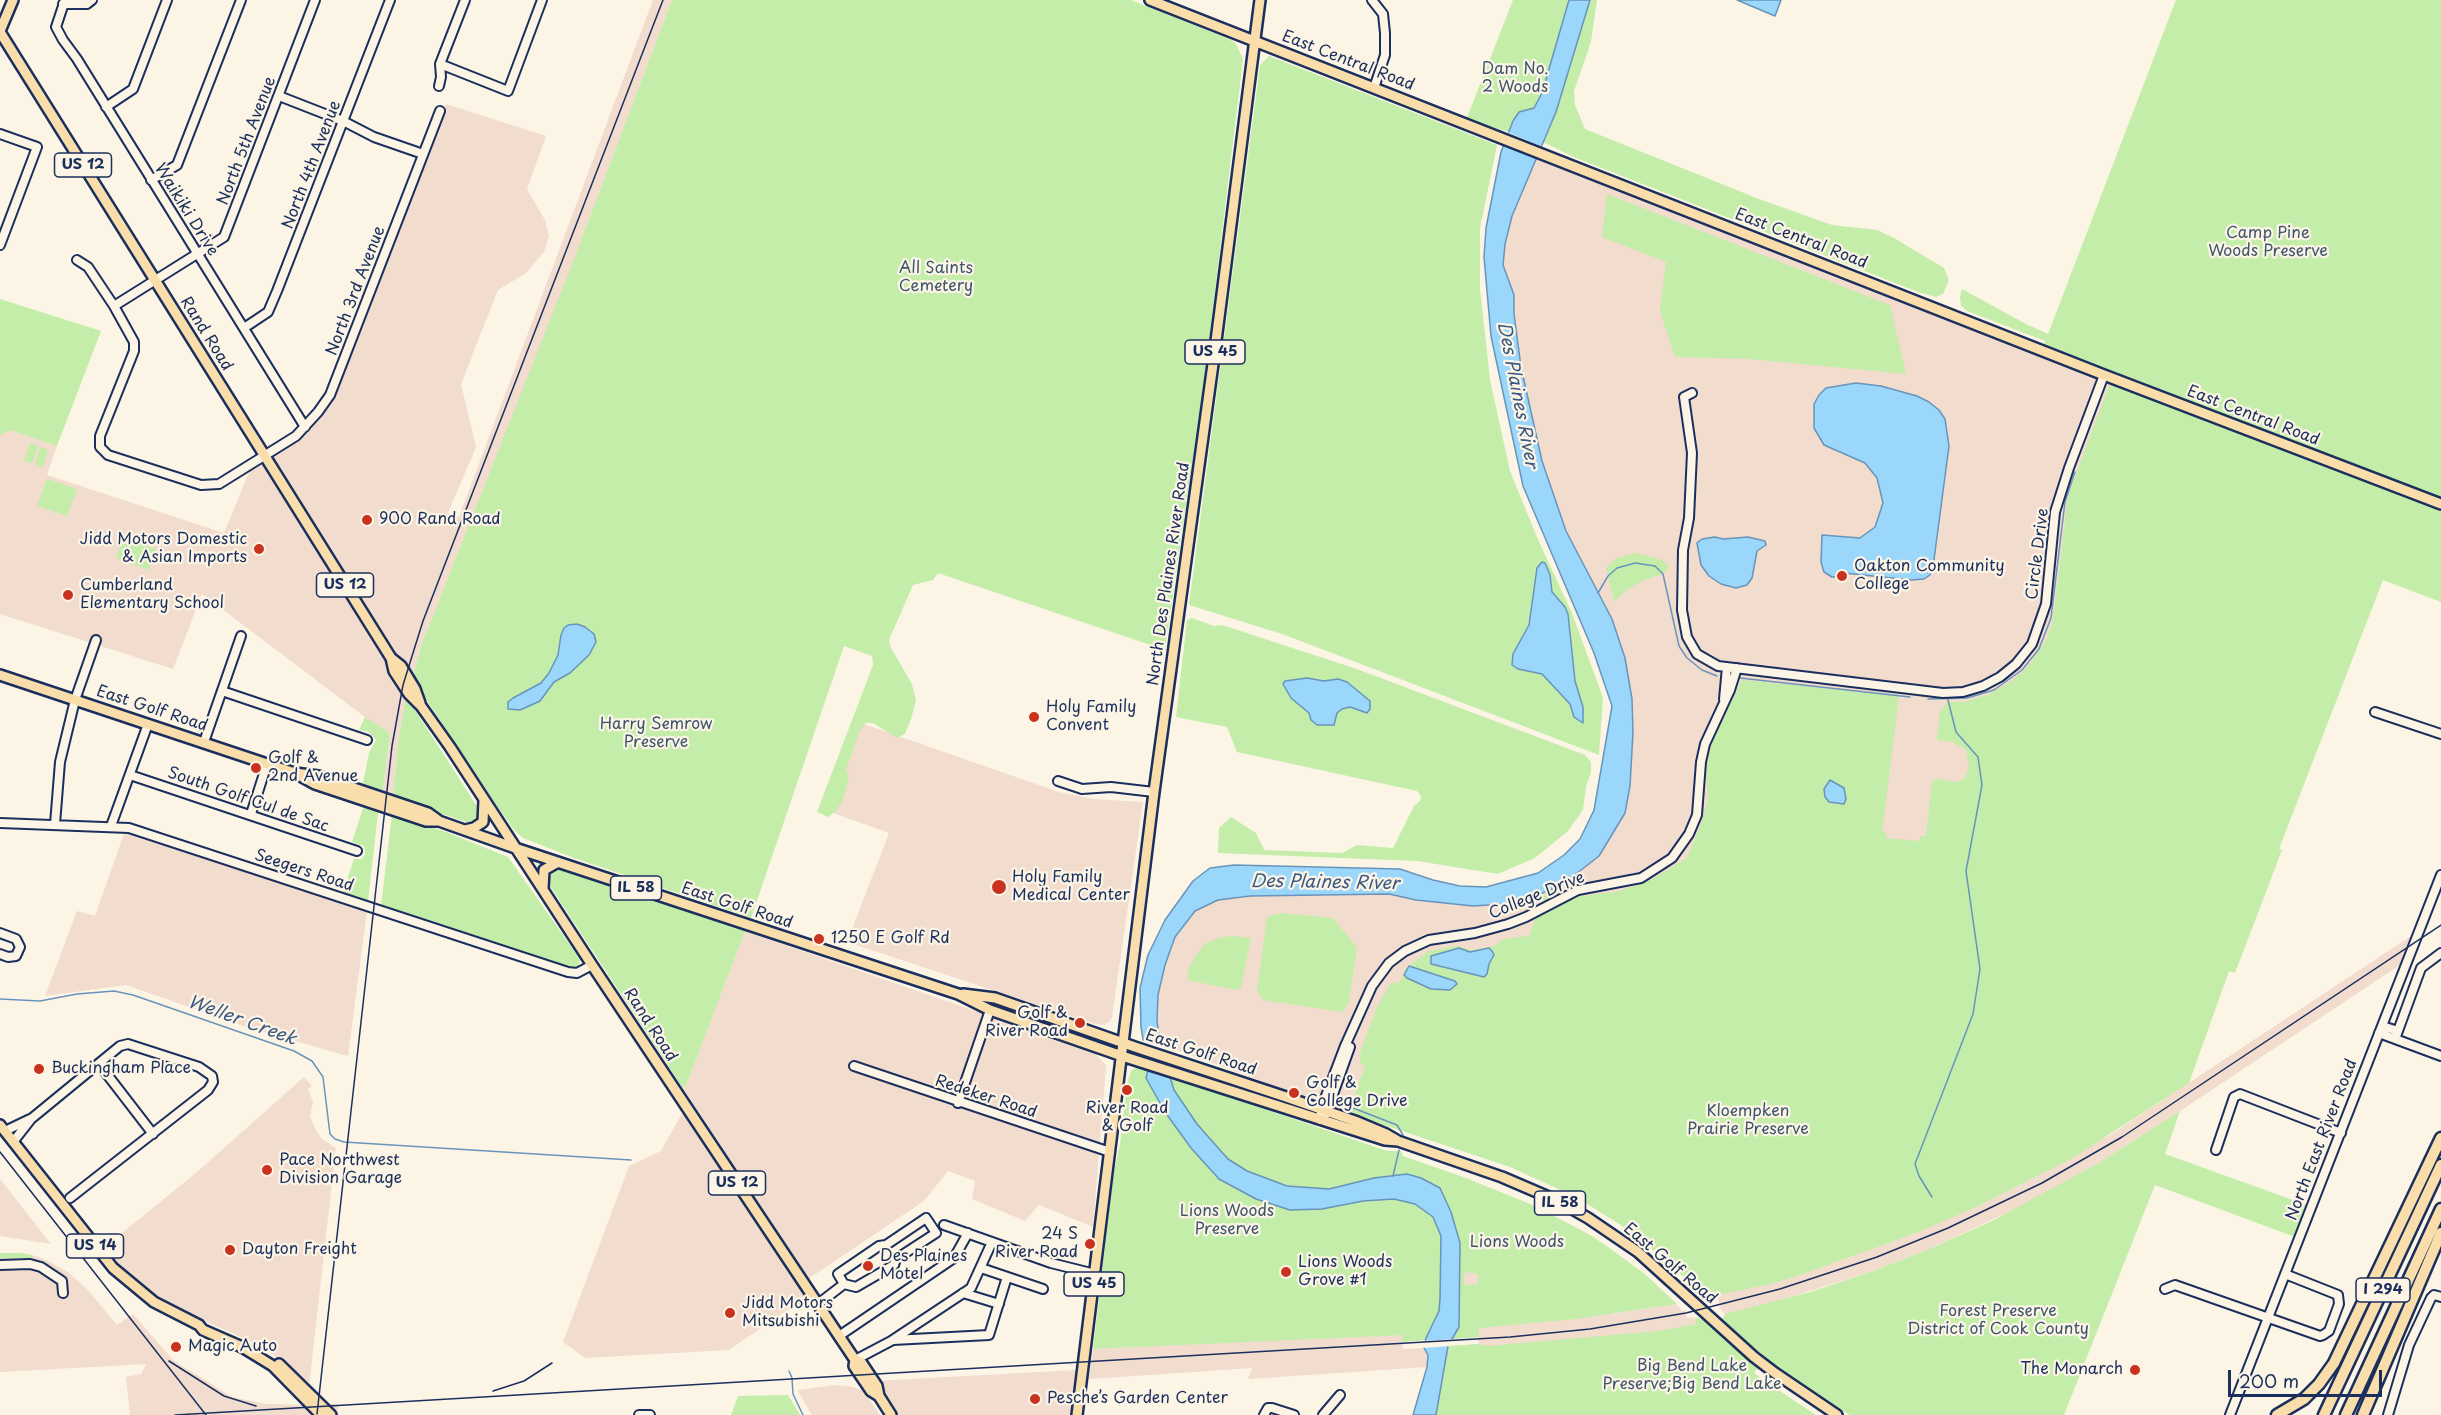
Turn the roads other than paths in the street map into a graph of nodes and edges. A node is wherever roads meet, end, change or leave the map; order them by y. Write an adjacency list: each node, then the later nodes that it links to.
1 (13, 0): 13 (main road)
2 (93, 0): 12 (street, Waikiki Drive)
3 (167, 0): 19 (street)
4 (241, 0): 24 (street)
5 (315, 0): 18 (street, North 5th Avenue)
6 (390, 0): 21 (street, North 4th Avenue)
7 (465, 0): 15 (street)
8 (542, 0): 15 (street)
9 (1150, 0): 14 (main road, East Central Road)
10 (1260, 0): 14 (main road, North Des Plaines River Road / US 45)
11 (1372, 0): 17 (street)
12 (64, 2): 19 (street, Waikiki Drive)
13 (0, 32): 28 (main road, Rand Road / US 12)
14 (1255, 41): 17 (main road, East Central Road); 52 (main road, North Des Plaines River Road / US 45)
15 (440, 64): 16 (street)
16 (439, 86)
17 (1374, 88): 31 (main road, East Central Road)
18 (279, 96): 21 (street); 26 (street, North 5th Avenue)
19 (106, 107): 24 (street, Waikiki Drive)
20 (440, 111): 23 (street, North 3rd Avenue)
21 (343, 121): 23 (street); 30 (street, North 4th Avenue)
22 (0, 134): 25 (street)
23 (423, 154): 33 (street, North 3rd Avenue)
24 (151, 180): 26 (street, Waikiki Drive)
25 (0, 245)
26 (198, 255): 28 (street, North 5th Avenue); 30 (street, Waikiki Drive)
27 (77, 260): 29 (street)
28 (155, 281): 29 (street, North 5th Avenue); 34 (main road, Rand Road / US 12)
29 (114, 306): 34 (street, North 3rd Avenue)
30 (244, 328): 33 (street, Waikiki Drive)
31 (2104, 375): 35 (main road, East Central Road); 39 (street, Circle Drive)
32 (1692, 393): 38 (street, Circle Drive)
33 (305, 427): 34 (street, North 3rd Avenue)
34 (264, 457): 53 (main road, Rand Road / US 12)
35 (2441, 504)
36 (241, 636): 41 (street)
37 (96, 640): 42 (street)
38 (1727, 667): 39 (street, Circle Drive); 43 (street, College Drive)
39 (1737, 668): 43 (street, College Drive)
40 (0, 676): 42 (main road, East Golf Road / IL 58)
41 (222, 691): 47 (street); 48 (street)
42 (75, 700): 45 (main road, East Golf Road / IL 58); 56 (street)
43 (1724, 701): 78 (street, College Drive)
44 (2375, 712): 46 (street)
45 (148, 724): 48 (main road, East Golf Road / IL 58); 50 (street)
46 (2441, 734)
47 (367, 740)
48 (204, 742): 49 (main road, East Golf Road / IL 58)
49 (267, 764): 54 (street); 58 (main road, East Golf Road / IL 58)
50 (130, 774): 54 (street, South Golf Cul de Sac); 57 (street)
51 (1058, 781): 52 (street)
52 (1154, 792): 72 (main road, North Des Plaines River Road / US 45)
53 (484, 800): 58 (main road); 59 (main road, Rand Road / US 12)
54 (251, 814): 60 (street, South Golf Cul de Sac)
55 (0, 822): 56 (street, Seegers Road)
56 (55, 824): 57 (street, Seegers Road)
57 (111, 826): 67 (street, Seegers Road)
58 (465, 830): 59 (main road, East Golf Road / IL 58)
59 (515, 848): 61 (main road, East Golf Road / IL 58); 63 (main road, Rand Road / US 12)
60 (357, 851)
61 (558, 862): 63 (main road); 68 (main road, East Golf Road / IL 58)
62 (2441, 875): 70 (street, North East River Road)
63 (543, 890): 67 (main road, Rand Road / US 12)
64 (0, 933): 66 (street)
65 (2441, 953): 71 (street)
66 (0, 954)
67 (592, 965): 109 (main road, Rand Road / US 12)
68 (958, 994): 69 (main road, East Golf Road / IL 58); 72 (main road, East Golf Road / IL 58)
69 (990, 1010): 73 (main road, East Golf Road / IL 58); 77 (street)
70 (2380, 1029): 71 (street); 82 (street, North East River Road)
71 (2396, 1035): 74 (street)
72 (1123, 1043): 73 (main road, North Des Plaines River Road / US 45); 78 (main road, East Golf Road / IL 58)
73 (1122, 1056): 80 (main road, East Golf Road / IL 58); 88 (main road, North Des Plaines River Road / US 45)
74 (2441, 1056)
75 (99, 1064): 79 (street); 83 (street); 83 (street)
76 (854, 1066): 77 (street, Redeker Road)
77 (958, 1103): 88 (street, Redeker Road)
78 (1324, 1110): 80 (street, College Drive); 85 (main road, East Golf Road / IL 58)
79 (31, 1119): 81 (street); 86 (street)
80 (1321, 1120): 85 (main road, East Golf Road / IL 58)
81 (2, 1128): 86 (main road, US 14)
82 (2340, 1133): 87 (street); 101 (street, North East River Road)
83 (153, 1134): 90 (street)
84 (2441, 1138): 128 (highway)
85 (1398, 1141): 126 (main road, East Golf Road / IL 58)
86 (13, 1142): 112 (main road, US 14)
87 (2216, 1150)
88 (1110, 1152): 100 (main road, US 45)
89 (2441, 1165): 129 (highway, I 294)
90 (70, 1198)
91 (2441, 1209): 130 (highway, I 294)
92 (945, 1225): 93 (street)
93 (968, 1233): 95 (street); 113 (street)
94 (2441, 1233): 131 (highway)
95 (992, 1242): 99 (street); 100 (street)
96 (884, 1245): 97 (street); 97 (street); 103 (street)
97 (895, 1263): 103 (street)
98 (0, 1265): 106 (street)
99 (981, 1268): 102 (street); 107 (street)
100 (1095, 1274): 122 (main road, US 45)
101 (2285, 1274): 111 (street, North East River Road); 111 (street)
102 (1007, 1277): 105 (street); 110 (street)
103 (844, 1284): 109 (street)
104 (2165, 1288): 111 (street)
105 (1042, 1289)
106 (63, 1293)
107 (963, 1293): 110 (street); 114 (street)
108 (2441, 1297): 132 (street)
109 (818, 1304): 113 (main road, Rand Road / US 12)
110 (999, 1304): 114 (street)
111 (2268, 1318): 127 (street, North East River Road)
112 (199, 1325): 117 (main road, US 14); 118 (main road, US 14)
113 (839, 1336): 115 (main road, Rand Road / US 12)
114 (891, 1341): 115 (street)
115 (855, 1360): 121 (main road, Rand Road / US 12)
116 (1340, 1395): 125 (street)
117 (321, 1415)
118 (331, 1415)
119 (640, 1415): 120 (street)
120 (650, 1415)
121 (891, 1415)
122 (1077, 1415)
123 (1264, 1415): 124 (street)
124 (1294, 1415)
125 (1323, 1415)
126 (1837, 1415)
127 (2230, 1415)
128 (2277, 1415)
129 (2324, 1415)
130 (2346, 1415)
131 (2363, 1415)
132 (2388, 1415)

